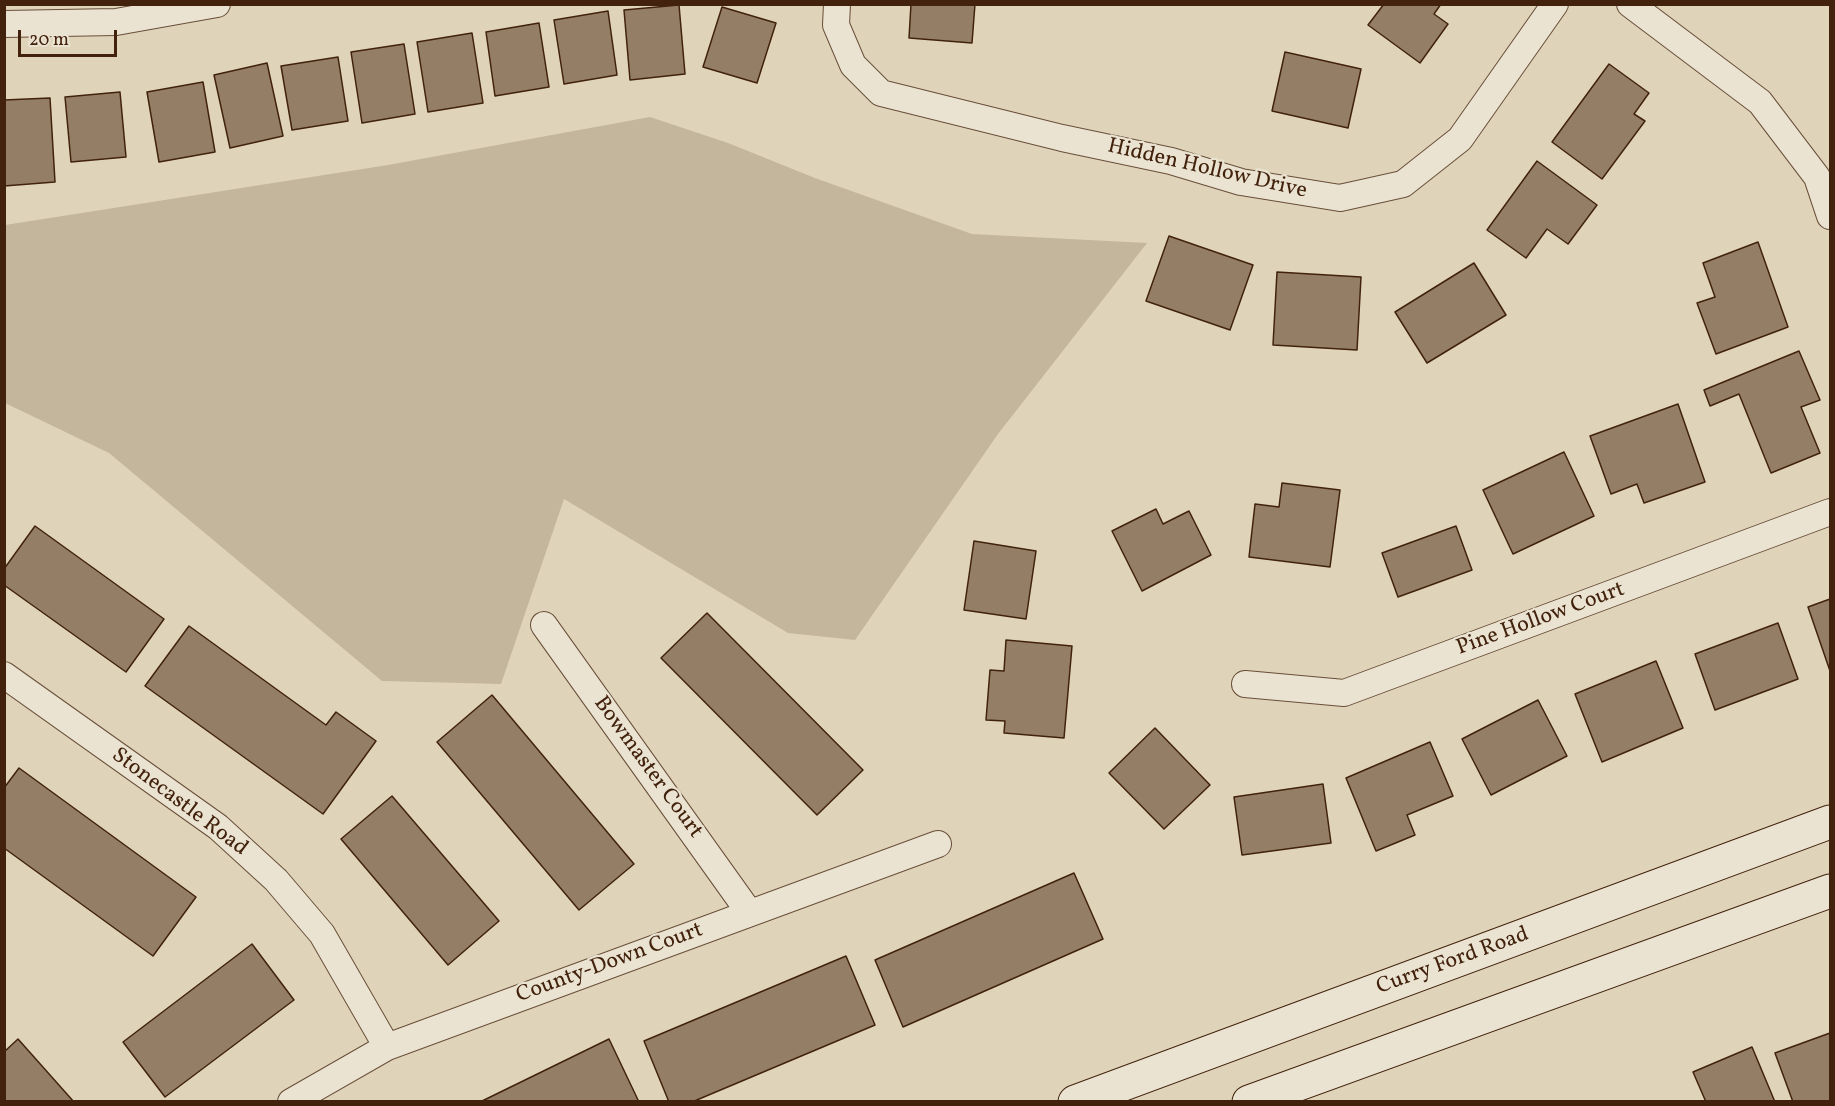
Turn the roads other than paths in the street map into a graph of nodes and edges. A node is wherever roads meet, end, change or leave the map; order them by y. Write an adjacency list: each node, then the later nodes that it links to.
1 (217, 4): 5 (street)
2 (837, 4): 3 (street, Hidden Hollow Drive)
3 (1555, 4)
4 (1630, 4): 6 (street)
5 (4, 24)
6 (1830, 216)
7 (1830, 512): 10 (street, Pine Hollow Court)
8 (544, 625): 14 (street, Bowmaster Court)
9 (4, 675): 15 (street, Stonecastle Road)
10 (1245, 684)
11 (1830, 822): 17 (street, Curry Ford Road)
12 (938, 844): 14 (street, County-Down Court)
13 (1830, 891): 18 (street)
14 (749, 912): 15 (street, County-Down Court)
15 (387, 1047): 16 (street, County-Down Court)
16 (291, 1101)
17 (1075, 1101)
18 (1249, 1101)

